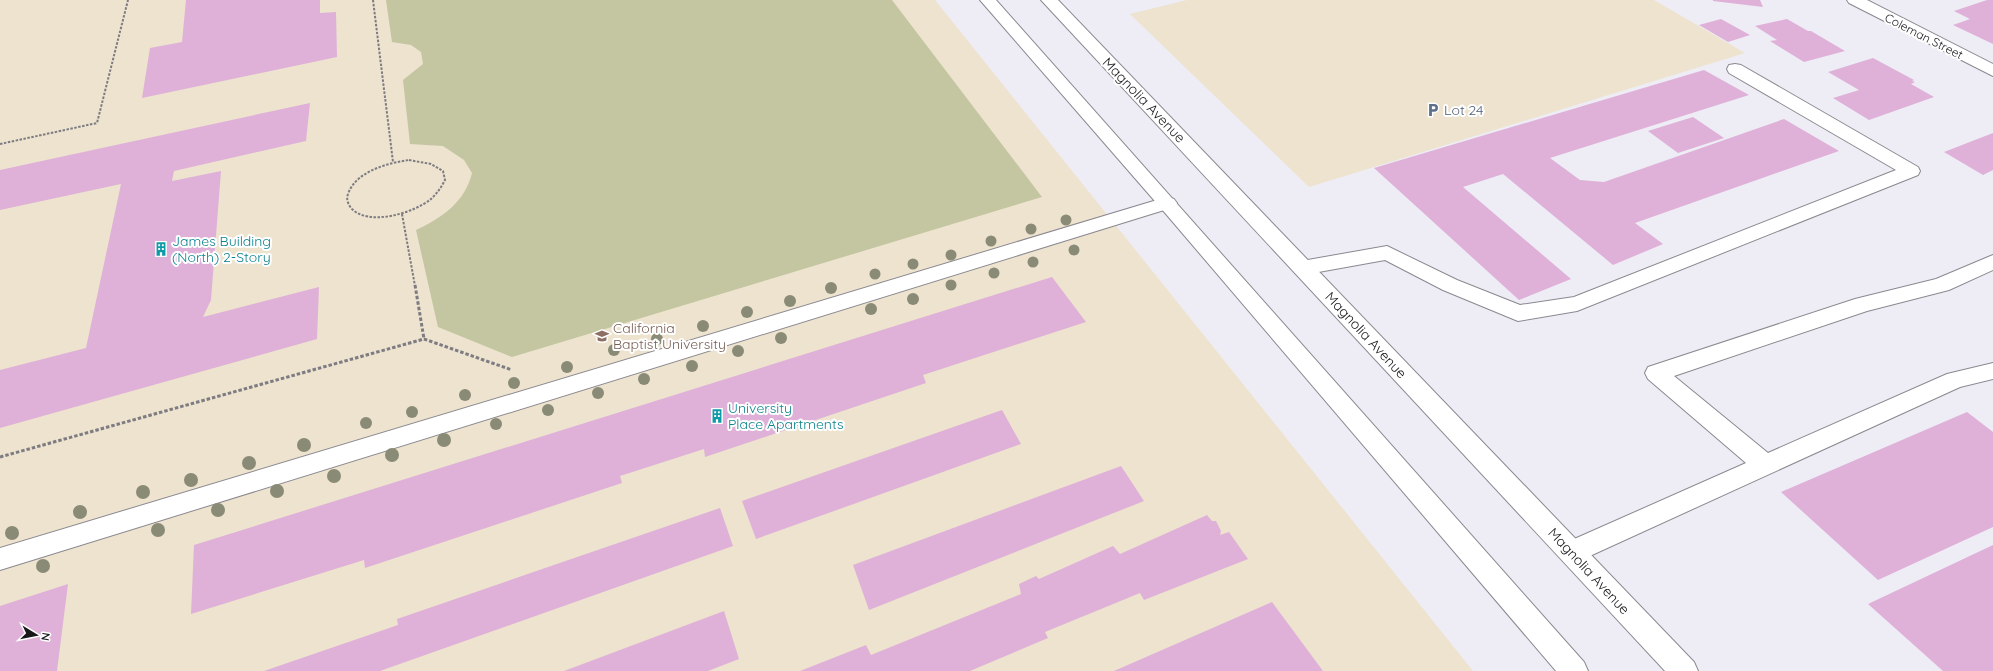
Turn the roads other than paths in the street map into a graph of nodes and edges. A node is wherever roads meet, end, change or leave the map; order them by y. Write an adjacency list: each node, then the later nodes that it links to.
1 (988, 0): 6 (main road)
2 (1048, 0): 8 (main road, Magnolia Avenue)
3 (1855, 0): 5 (main road, Coleman Street)
4 (1735, 69): 8 (main road)
5 (1993, 72)
6 (1167, 203): 12 (main road); 13 (main road)
7 (1993, 262): 10 (main road)
8 (1302, 268): 11 (main road, Magnolia Avenue)
9 (1993, 371): 10 (main road)
10 (1765, 465): 11 (main road)
11 (1572, 552): 14 (main road, Magnolia Avenue)
12 (0, 559)
13 (1574, 671)
14 (1684, 671)

